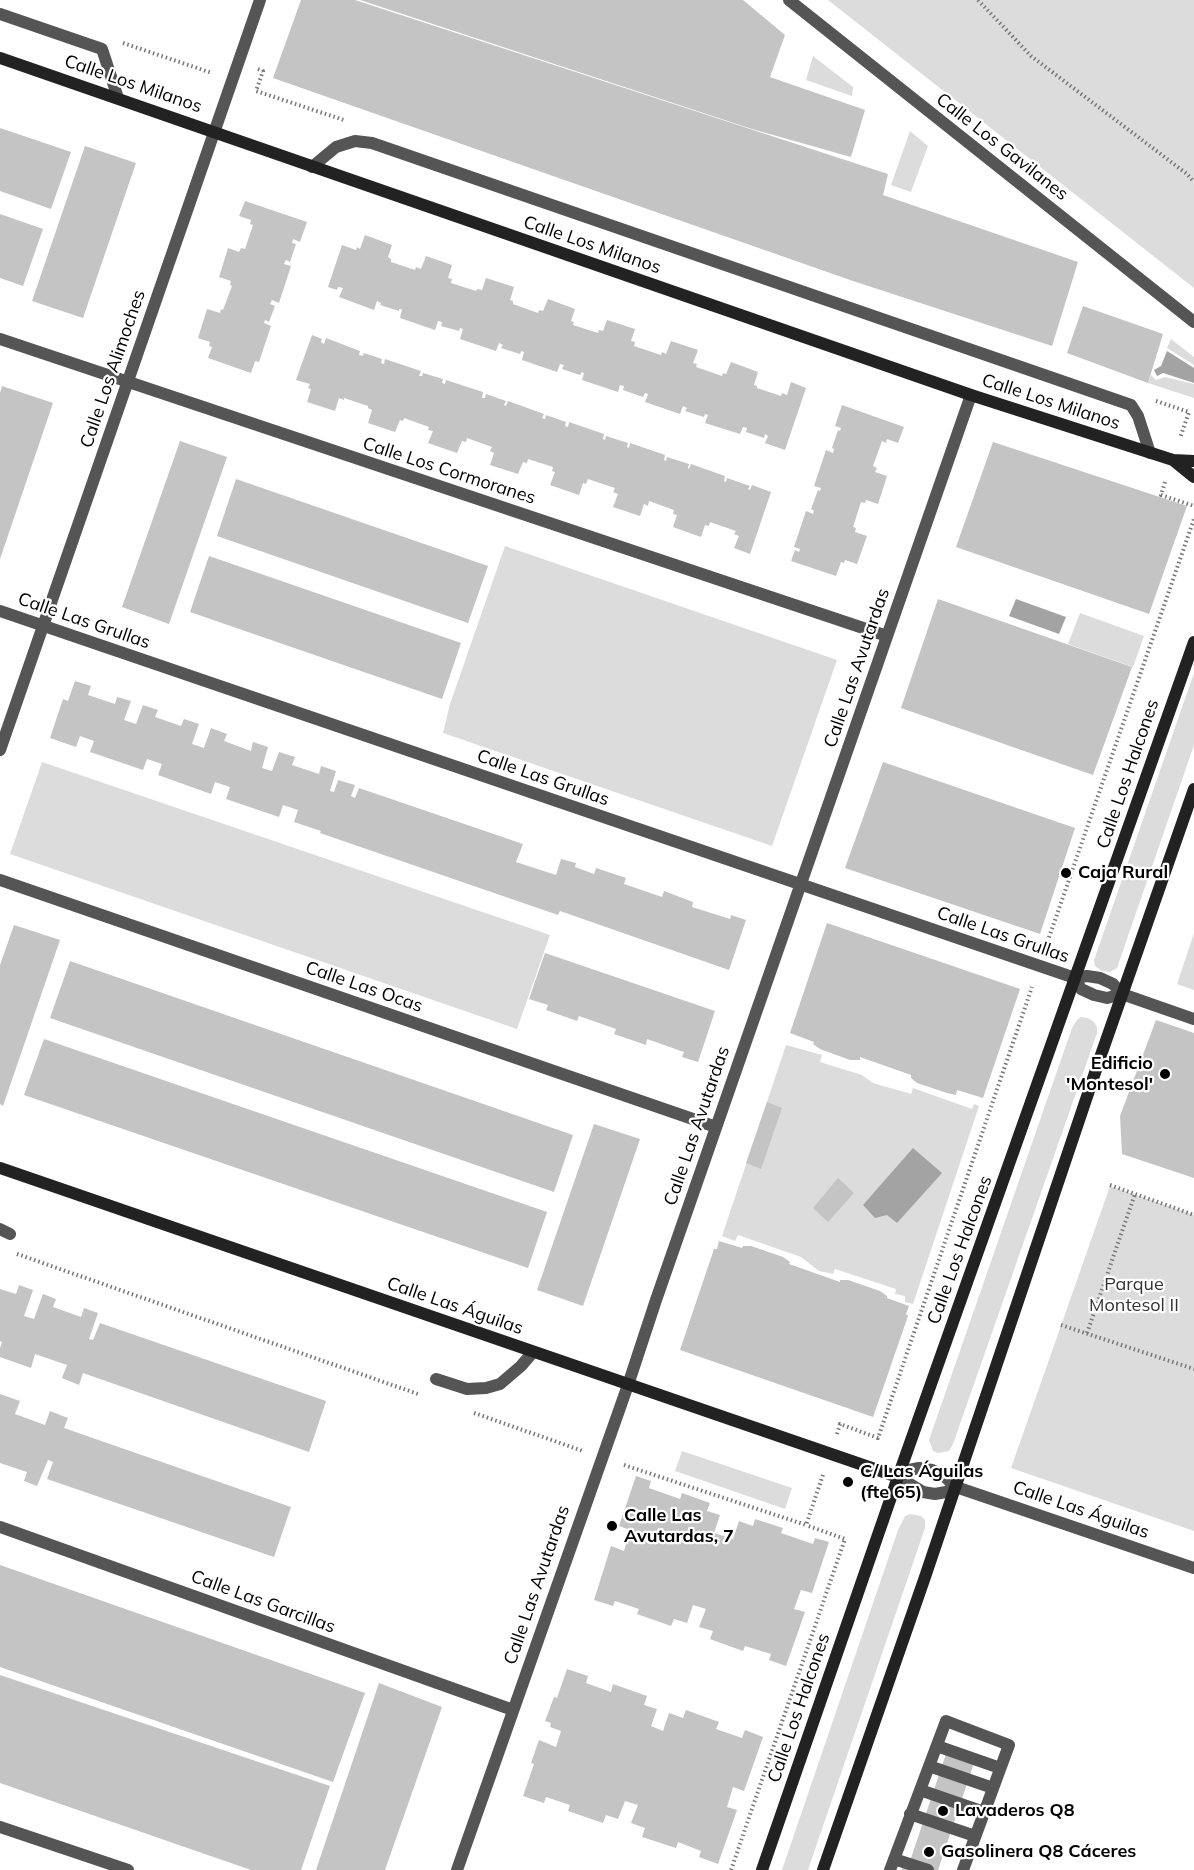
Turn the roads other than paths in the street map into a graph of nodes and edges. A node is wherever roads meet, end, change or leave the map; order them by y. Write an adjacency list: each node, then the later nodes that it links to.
1 (260, 0): 6 (street, Calle Los Alimoches)
2 (789, 0): 8 (street, Calle Los Gavilanes)
3 (0, 14): 5 (street)
4 (0, 58): 5 (street, Calle Los Milanos)
5 (118, 98): 6 (street, Calle Los Milanos)
6 (215, 132): 7 (street, Calle Los Milanos); 10 (street, Calle Los Alimoches)
7 (312, 167): 11 (street, Calle Los Milanos); 12 (street)
8 (1194, 322)
9 (0, 339): 10 (street, Calle Los Cormoranes)
10 (128, 383): 17 (street, Calle Los Alimoches); 18 (street, Calle Los Cormoranes)
11 (971, 395): 12 (street, Calle Los Milanos); 18 (street, Calle Las Avutardas)
12 (1150, 453): 13 (street, Calle Los Milanos)
13 (1173, 460): 14 (street, Calle Los Milanos); 15 (street, Calle Los Milanos)
14 (1194, 461)
15 (1194, 477)
16 (0, 611): 17 (street, Calle Las Grullas)
17 (43, 626): 20 (street, Calle Los Alimoches); 23 (street, Calle Las Grullas)
18 (887, 636): 23 (street, Calle Las Avutardas)
19 (1194, 642): 24 (street, Calle Los Halcones)
20 (0, 750)
21 (1194, 789): 25 (street)
22 (0, 880): 27 (street, Calle Las Ocas)
23 (801, 885): 24 (street, Calle Las Grullas); 27 (street, Calle Las Avutardas)
24 (1075, 978): 25 (street, Calle Las Grullas); 25 (street, Calle Las Grullas); 32 (street, Calle Los Halcones)
25 (1122, 994): 26 (street, Calle Las Grullas); 33 (street)
26 (1194, 1019)
27 (716, 1127): 31 (street, Calle Las Avutardas)
28 (0, 1168): 29 (street, Calle Las Águilas)
29 (533, 1352): 30 (street); 31 (street, Calle Las Águilas)
30 (436, 1379)
31 (628, 1385): 32 (street, Calle Las Águilas); 36 (street, Calle Las Avutardas)
32 (898, 1477): 33 (street, Calle Las Águilas); 33 (street, Calle Las Águilas); 49 (street, Calle Los Halcones)
33 (956, 1487): 35 (street, Calle Las Águilas); 50 (street)
34 (0, 1527): 36 (street, Calle Las Garcillas)
35 (1194, 1568)
36 (513, 1710): 48 (street, Calle Las Avutardas)
37 (937, 1746): 38 (street); 39 (street); 39 (street)
38 (928, 1766): 40 (street); 41 (street)
39 (1000, 1768): 40 (street)
40 (993, 1788): 42 (street)
41 (920, 1790): 42 (street); 43 (street)
42 (984, 1812): 45 (street)
43 (910, 1814): 45 (street); 46 (street)
44 (0, 1827): 47 (street)
45 (975, 1836): 52 (street)
46 (892, 1865): 51 (street)
47 (128, 1870)
48 (457, 1870)
49 (762, 1870)
50 (823, 1870)
51 (928, 1870)
52 (963, 1870)

